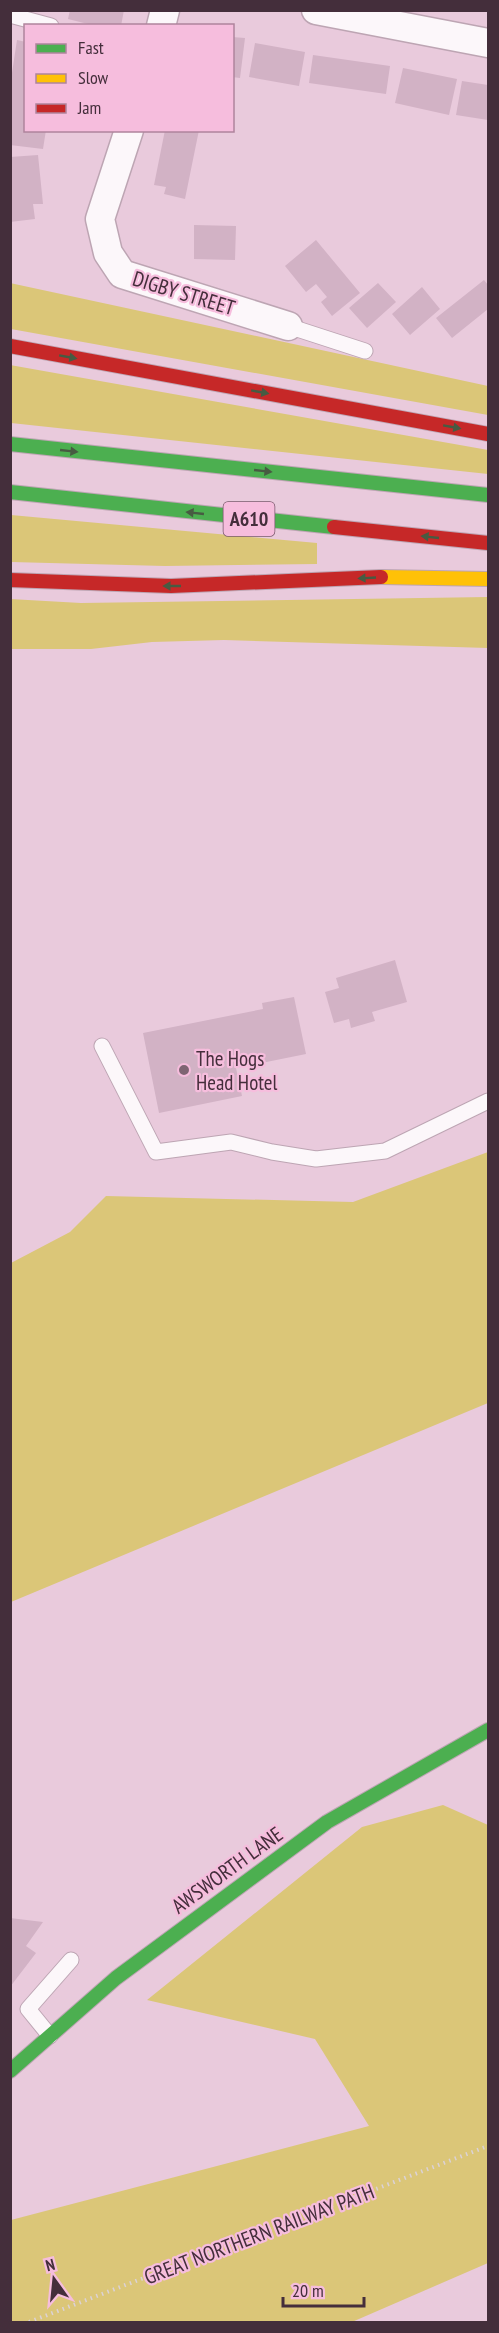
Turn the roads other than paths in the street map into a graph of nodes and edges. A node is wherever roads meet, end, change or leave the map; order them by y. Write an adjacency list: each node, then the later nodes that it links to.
1 (316, 10): 4 (street)
2 (10, 15): 3 (lane)
3 (44, 24)
4 (489, 43)
5 (128, 132): 6 (street, DIGBY STREET)
6 (288, 326): 8 (lane)
7 (10, 346): 9 (main road, one-way to 9)
8 (365, 351)
9 (489, 434)
10 (10, 444): 12 (main road, A610, one-way to 12)
11 (10, 492): 13 (main road, A610, one-way to 11)
12 (489, 495)
13 (489, 543)
14 (489, 579): 15 (main road, one-way to 15)
15 (10, 580)
16 (102, 1046): 17 (lane)
17 (489, 1101)
18 (489, 1730): 20 (main road, AWSWORTH LANE)
19 (71, 1960): 20 (lane)
20 (50, 2036): 21 (main road, AWSWORTH LANE)
21 (10, 2071)

